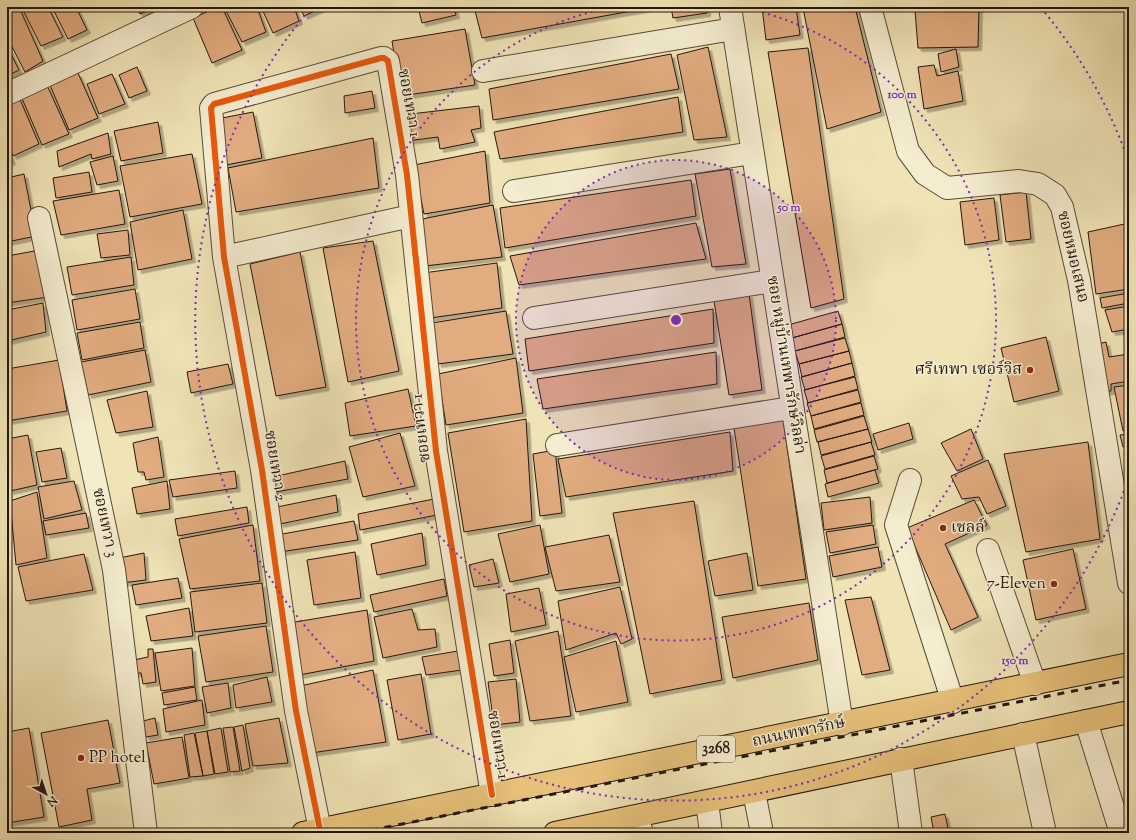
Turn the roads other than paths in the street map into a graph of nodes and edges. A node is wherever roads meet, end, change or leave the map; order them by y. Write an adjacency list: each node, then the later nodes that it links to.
1 (192, 7): 7 (street)
2 (730, 7): 4 (street, ซอย หมู่บ้านเทพารักษ์วิลล่า)
3 (870, 7): 19 (street, ซอยหมอเสนอ)
4 (733, 29): 6 (street); 8 (street, ซอย หมู่บ้านเทพารักษ์วิลล่า)
5 (384, 58): 10 (street, ซอยเทวา 1); 12 (street, ซอยเทวา 2)
6 (483, 71)
7 (7, 94)
8 (752, 153): 9 (street); 13 (street, ซอย หมู่บ้านเทพารักษ์วิลล่า)
9 (514, 191)
10 (411, 216): 12 (street); 29 (street, ซอยเทวา 1)
11 (39, 218): 33 (street, ซอยเทวา 3)
12 (224, 256): 32 (street, ซอยเทวา 2)
13 (772, 281): 14 (street); 15 (street, ซอย หมู่บ้านเทพารักษ์วิลล่า)
14 (534, 318)
15 (791, 408): 16 (street); 25 (street, ซอย หมู่บ้านเทพารักษ์วิลล่า)
16 (557, 445)
17 (910, 480): 22 (street)
18 (988, 550): 21 (street)
19 (1129, 583)
20 (1129, 664): 21 (main road, ถนนเทพารักษ์ / 3268)
21 (1035, 684): 22 (main road, ถนนเทพารักษ์ / 3268)
22 (953, 702): 25 (main road, ถนนเทพารักษ์ / 3268)
23 (1129, 712): 24 (main road)
24 (1086, 721): 26 (main road); 39 (street)
25 (842, 724): 29 (main road, ถนนเทพารักษ์ / 3268)
26 (1023, 734): 27 (main road); 38 (street)
27 (901, 759): 28 (main road); 37 (street)
28 (754, 792): 30 (main road); 36 (street)
29 (492, 796): 32 (main road, ถนนเทพารักษ์ / 3268)
30 (707, 802): 31 (main road); 35 (street)
31 (639, 825): 34 (main road)
32 (312, 831)
33 (146, 833)
34 (555, 833)
35 (711, 833)
36 (762, 833)
37 (911, 833)
38 (1045, 833)
39 (1120, 833)

